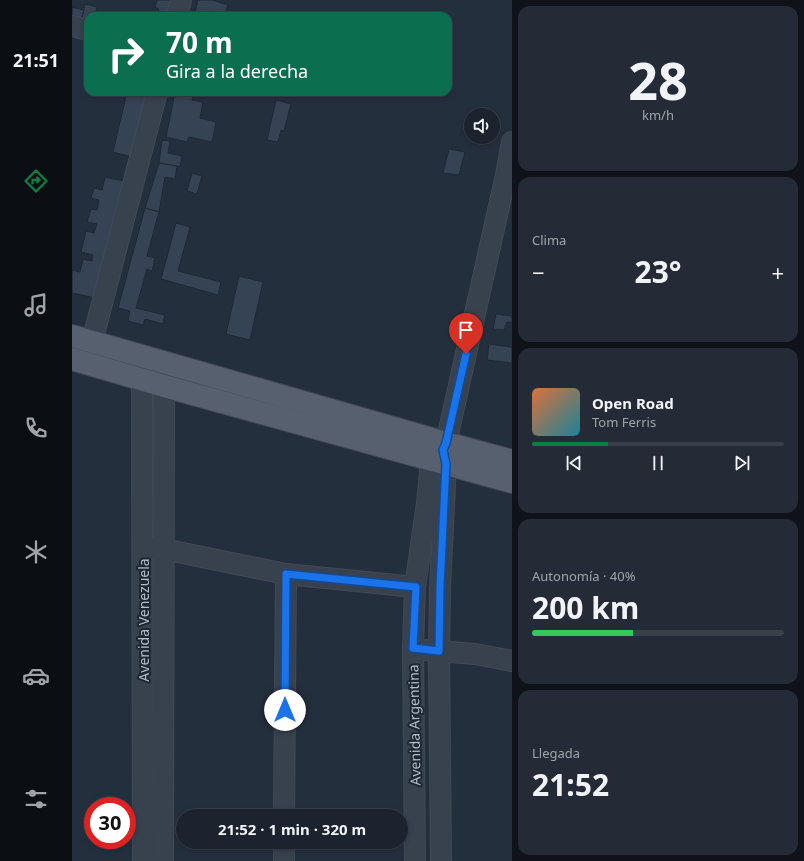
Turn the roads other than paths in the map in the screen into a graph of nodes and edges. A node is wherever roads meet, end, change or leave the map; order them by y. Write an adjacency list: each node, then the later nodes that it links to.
1 (181, 0): 2 (street)
2 (178, 12)
3 (72, 26): 4 (street)
4 (84, 29)
5 (156, 96): 8 (street)
6 (512, 142): 7 (street, Avenida Argentina)
7 (509, 176): 12 (street, Avenida Argentina)
8 (82, 339): 12 (main road)
9 (72, 359): 10 (main road)
10 (142, 380): 11 (main road); 15 (street, Avenida Venezuela)
11 (164, 386): 12 (main road); 16 (street, Avenida Venezuela)
12 (442, 455): 13 (main road); 14 (main road); 18 (street, Avenida Argentina); 20 (street, Avenida Argentina)
13 (512, 461)
14 (512, 482)
15 (143, 549): 16 (street); 24 (street, Avenida Venezuela)
16 (163, 549): 17 (street); 25 (street, Avenida Venezuela)
17 (286, 574): 18 (street); 22 (street)
18 (416, 587): 19 (street, Avenida Argentina)
19 (413, 648): 20 (street); 27 (street, Avenida Argentina)
20 (439, 651): 21 (street); 28 (street, Avenida Argentina)
21 (512, 661)
22 (284, 809)
23 (284, 849): 26 (street)
24 (143, 861)
25 (163, 861)
26 (284, 861)
27 (415, 861)
28 (441, 861)

